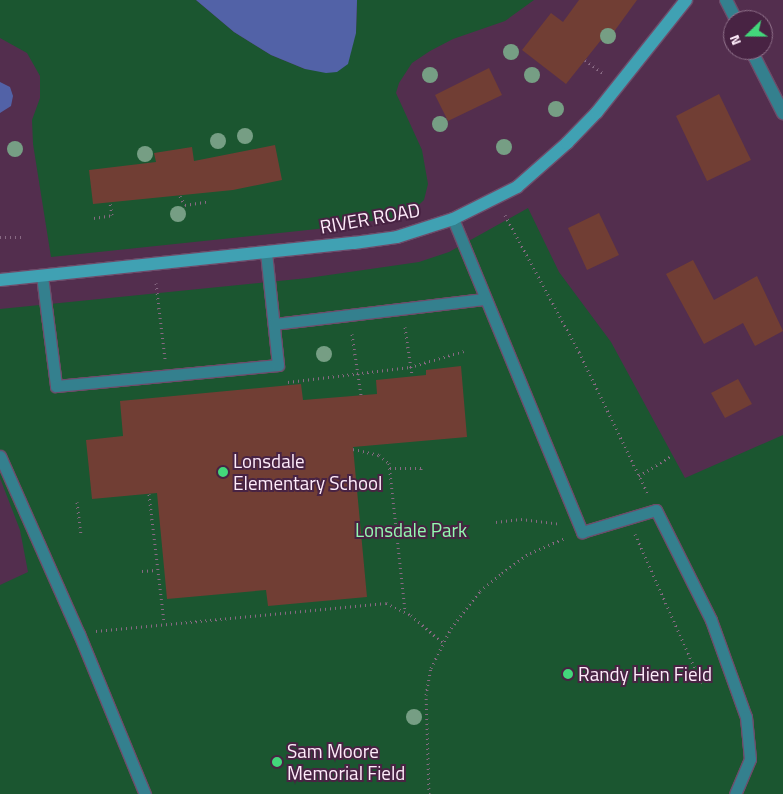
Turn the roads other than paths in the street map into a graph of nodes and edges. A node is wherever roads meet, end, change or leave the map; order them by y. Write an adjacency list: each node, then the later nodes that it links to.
1 (686, 0): 4 (main road, RIVER ROAD)
2 (756, 60): 3 (street)
3 (783, 113)
4 (453, 219): 5 (main road, RIVER ROAD); 8 (lane)
5 (266, 252): 6 (main road, RIVER ROAD); 9 (lane)
6 (42, 276): 7 (main road, RIVER ROAD); 9 (lane)
7 (0, 280)
8 (485, 299): 9 (lane); 12 (lane)
9 (274, 324)
10 (0, 456): 11 (lane)
11 (145, 794)
12 (735, 794)

